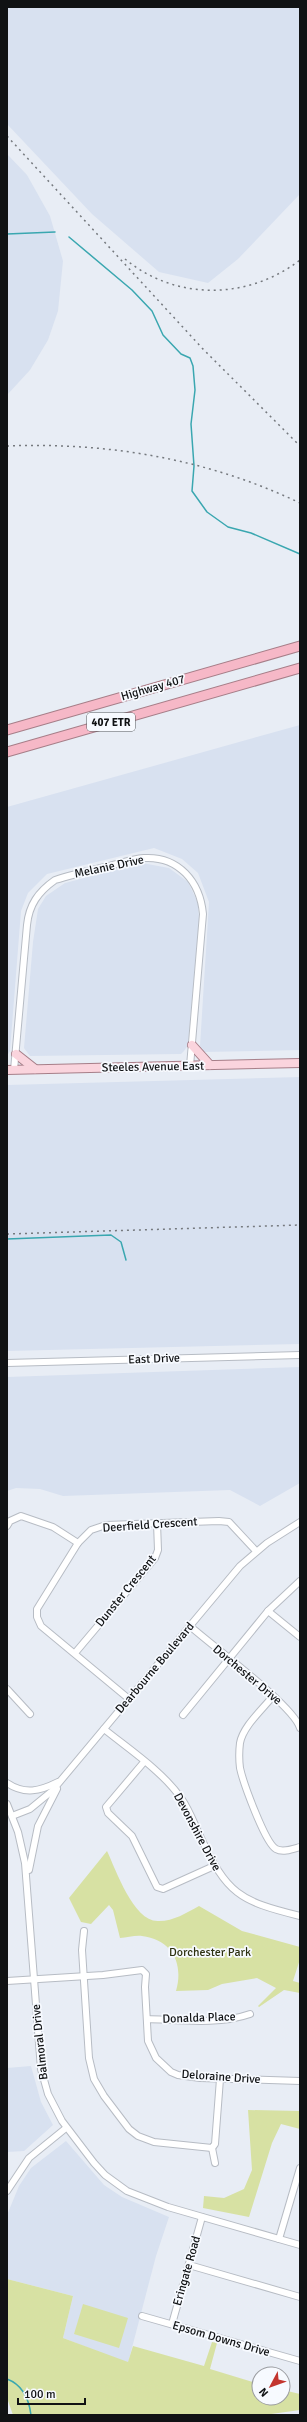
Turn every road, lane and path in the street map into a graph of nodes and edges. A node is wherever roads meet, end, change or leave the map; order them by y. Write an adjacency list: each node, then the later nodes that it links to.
1 (300, 646): 3 (highway, Highway 407 / 407 ETR)
2 (300, 668): 4 (highway, Highway 407 / 407 ETR)
3 (7, 730)
4 (7, 752)
5 (192, 1045): 6 (street, Melanie Drive); 8 (main road); 9 (street, Melanie Drive)
6 (16, 1054): 10 (street, Melanie Drive); 11 (main road)
7 (300, 1063): 8 (main road, Steeles Avenue East)
8 (210, 1065): 9 (main road, Steeles Avenue East)
9 (190, 1066): 11 (main road, Steeles Avenue East)
10 (10, 1070): 11 (main road, Steeles Avenue East)
11 (35, 1070)
12 (300, 1355): 13 (street, East Drive)
13 (7, 1363)
14 (157, 1522): 17 (street, Deerfield Crescent); 18 (street, Deerfield Crescent); 23 (street, Dunster Crescent)
15 (300, 1522): 18 (street, Dearbourne Boulevard)
16 (7, 1526): 17 (street)
17 (78, 1543): 23 (street, Deerfield Crescent)
18 (256, 1551): 21 (street, Dearbourne Boulevard)
19 (300, 1581): 20 (street)
20 (268, 1611): 22 (street); 24 (street)
21 (190, 1626): 24 (street, Dorchester Drive); 27 (street, Dearbourne Boulevard)
22 (300, 1638)
23 (75, 1654): 27 (street, Deerfield Crescent)
24 (228, 1659): 26 (street, Dorchester Drive); 29 (street)
25 (7, 1689): 28 (street)
26 (273, 1696): 30 (street, Dorchester Drive); 37 (street)
27 (129, 1699): 31 (street, Dearbourne Boulevard)
28 (30, 1714)
29 (182, 1715)
30 (300, 1725)
31 (104, 1729): 32 (street, Devonshire Drive); 33 (street, Dearbourne Boulevard)
32 (144, 1762): 38 (street, Devonshire Drive); 38 (street)
33 (62, 1780): 34 (street); 36 (street, Dearbourne Boulevard); 39 (street)
34 (7, 1783)
35 (7, 1804): 36 (street, Balmoral Drive)
36 (12, 1816): 39 (street, Balmoral Drive)
37 (300, 1847)
38 (214, 1866): 40 (street, Devonshire Drive)
39 (27, 1880): 43 (street, Balmoral Drive)
40 (300, 1916)
41 (84, 1931): 42 (street)
42 (84, 1976): 43 (street, Deloraine Drive); 46 (street, Deloraine Drive); 50 (street)
43 (34, 1979): 44 (street, Deloraine Drive); 49 (street, Balmoral Drive)
44 (7, 1981)
45 (250, 2014): 46 (street, Donalda Place)
46 (148, 2019): 47 (street, Deloraine Drive)
47 (220, 2079): 48 (street, Deloraine Drive); 50 (street)
48 (300, 2081)
49 (66, 2128): 53 (street); 54 (street, Balmoral Drive)
50 (212, 2148): 51 (street)
51 (215, 2163)
52 (300, 2170): 55 (street)
53 (7, 2191)
54 (202, 2217): 55 (street, Balmoral Drive); 57 (street, Eringate Road)
55 (279, 2239): 56 (street, Balmoral Drive)
56 (300, 2245)
57 (189, 2265): 58 (street); 60 (street, Eringate Road)
58 (300, 2297)
59 (142, 2316): 60 (street, Epsom Downs Drive)
60 (172, 2324): 61 (street, Epsom Downs Drive)
61 (300, 2361)

